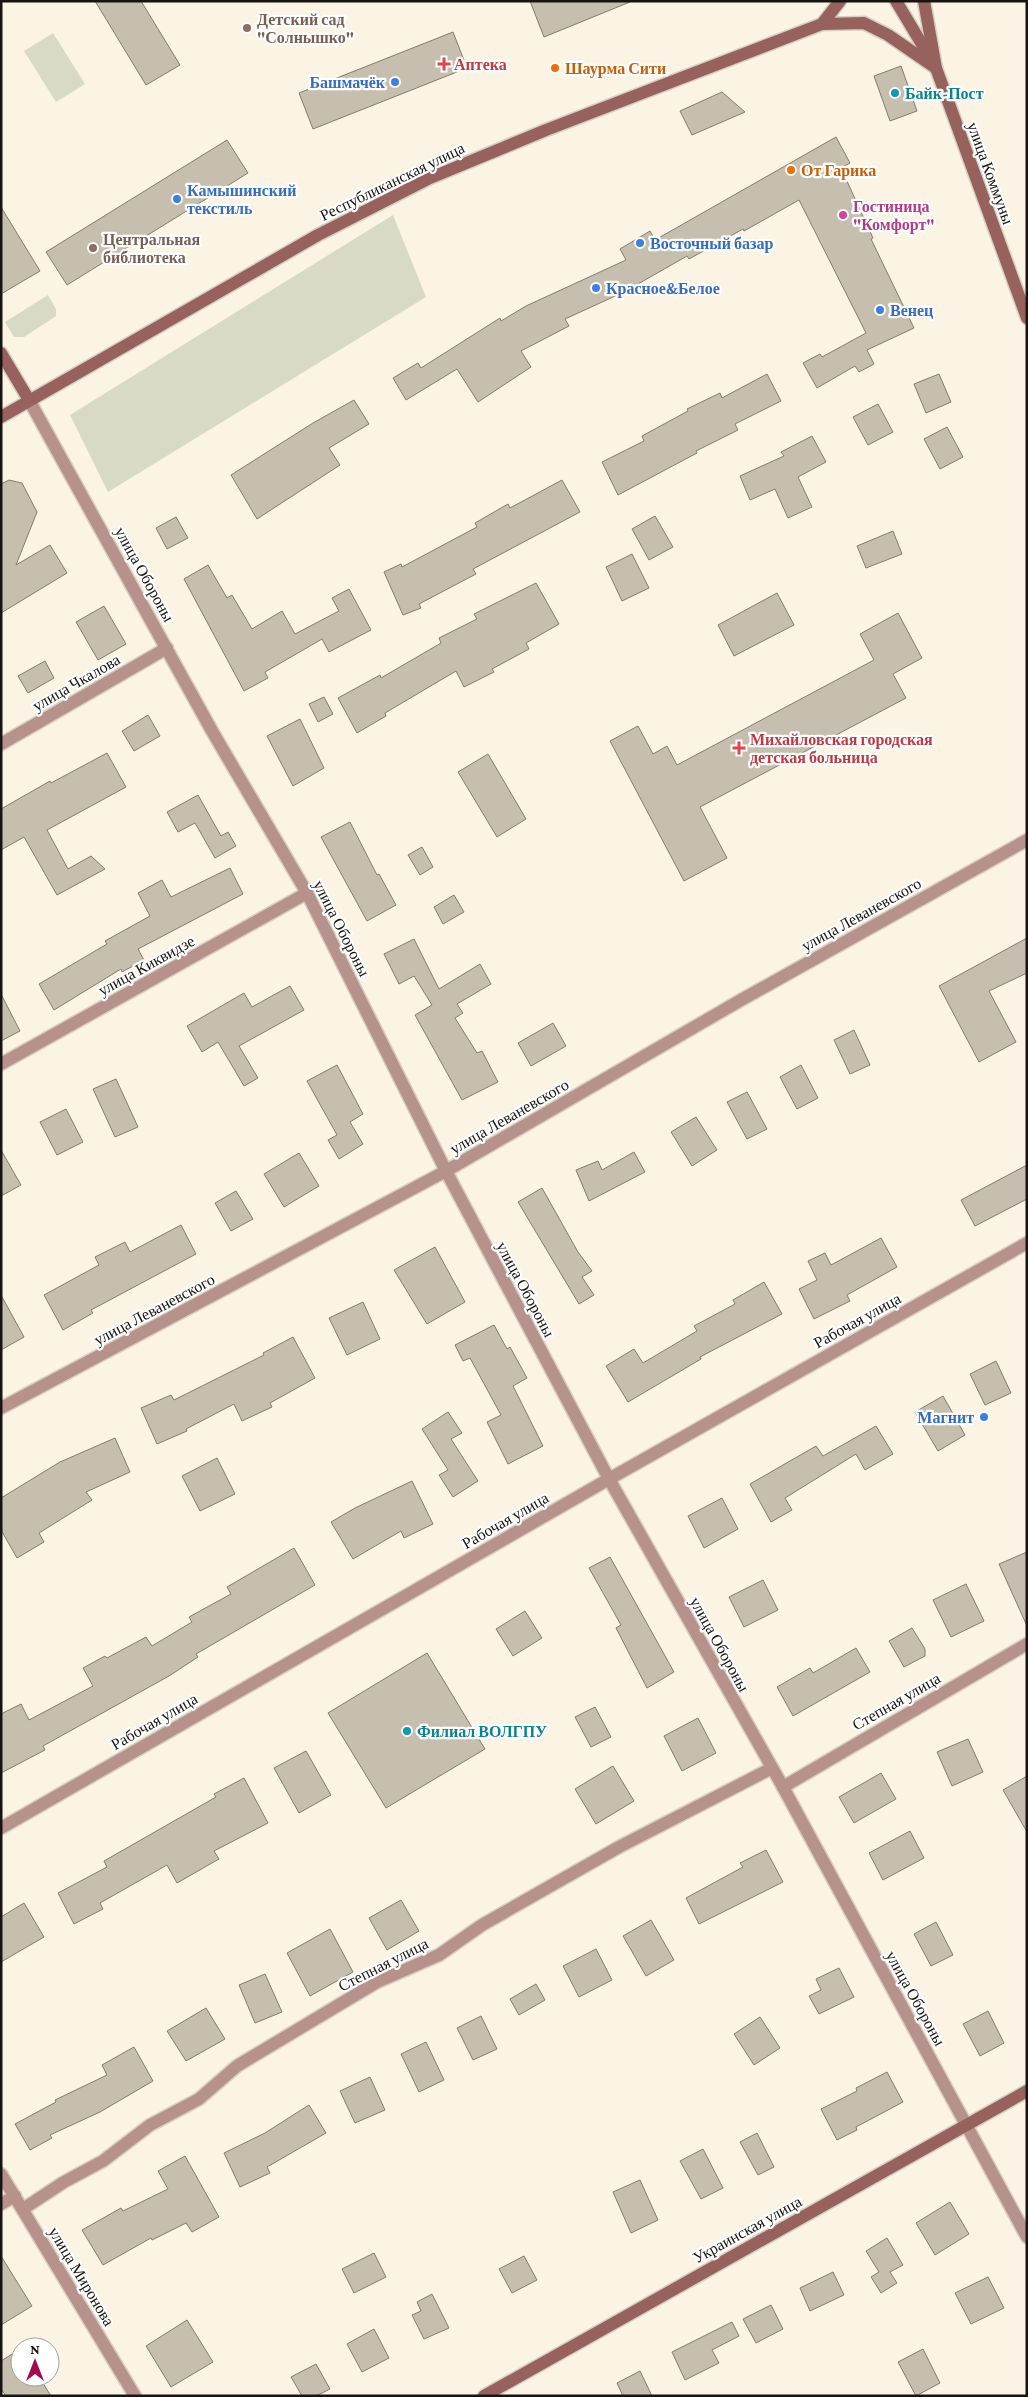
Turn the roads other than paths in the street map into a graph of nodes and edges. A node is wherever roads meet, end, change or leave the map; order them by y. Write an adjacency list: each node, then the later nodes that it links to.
1 (840, 1): 4 (street)
2 (896, 1): 5 (street, улица Коммуны)
3 (924, 1): 5 (street, улица Коммуны)
4 (822, 24): 5 (street); 8 (street, Республиканская улица)
5 (936, 68): 6 (street, улица Коммуны)
6 (1027, 318)
7 (1, 353): 8 (street, улица Обороны)
8 (29, 400): 9 (street, Республиканская улица); 10 (street, улица Обороны)
9 (1, 417)
10 (167, 648): 11 (street, улица Чкалова); 13 (street, улица Обороны)
11 (1, 744)
12 (1027, 840): 15 (street, улица Леваневского)
13 (307, 893): 14 (street, улица Киквидзе); 15 (street, улица Обороны)
14 (1, 1064)
15 (446, 1172): 17 (street, улица Леваневского); 18 (street, улица Обороны)
16 (1027, 1243): 18 (street, Рабочая улица)
17 (1, 1408)
18 (609, 1479): 20 (street, улица Обороны); 22 (street, Рабочая улица)
19 (1027, 1644): 21 (street, Степная улица)
20 (772, 1768): 21 (street, улица Обороны); 28 (street, Степная улица)
21 (783, 1787): 24 (street, улица Обороны)
22 (1, 1828)
23 (1027, 2091): 24 (street, Украинская улица)
24 (966, 2124): 29 (street, улица Обороны); 31 (street, Украинская улица)
25 (1, 2174): 26 (street, улица Миронова)
26 (15, 2196): 27 (street); 28 (street, улица Миронова)
27 (1, 2204)
28 (23, 2209): 30 (street, улица Миронова)
29 (1027, 2237)
30 (135, 2396)
31 (484, 2396)

